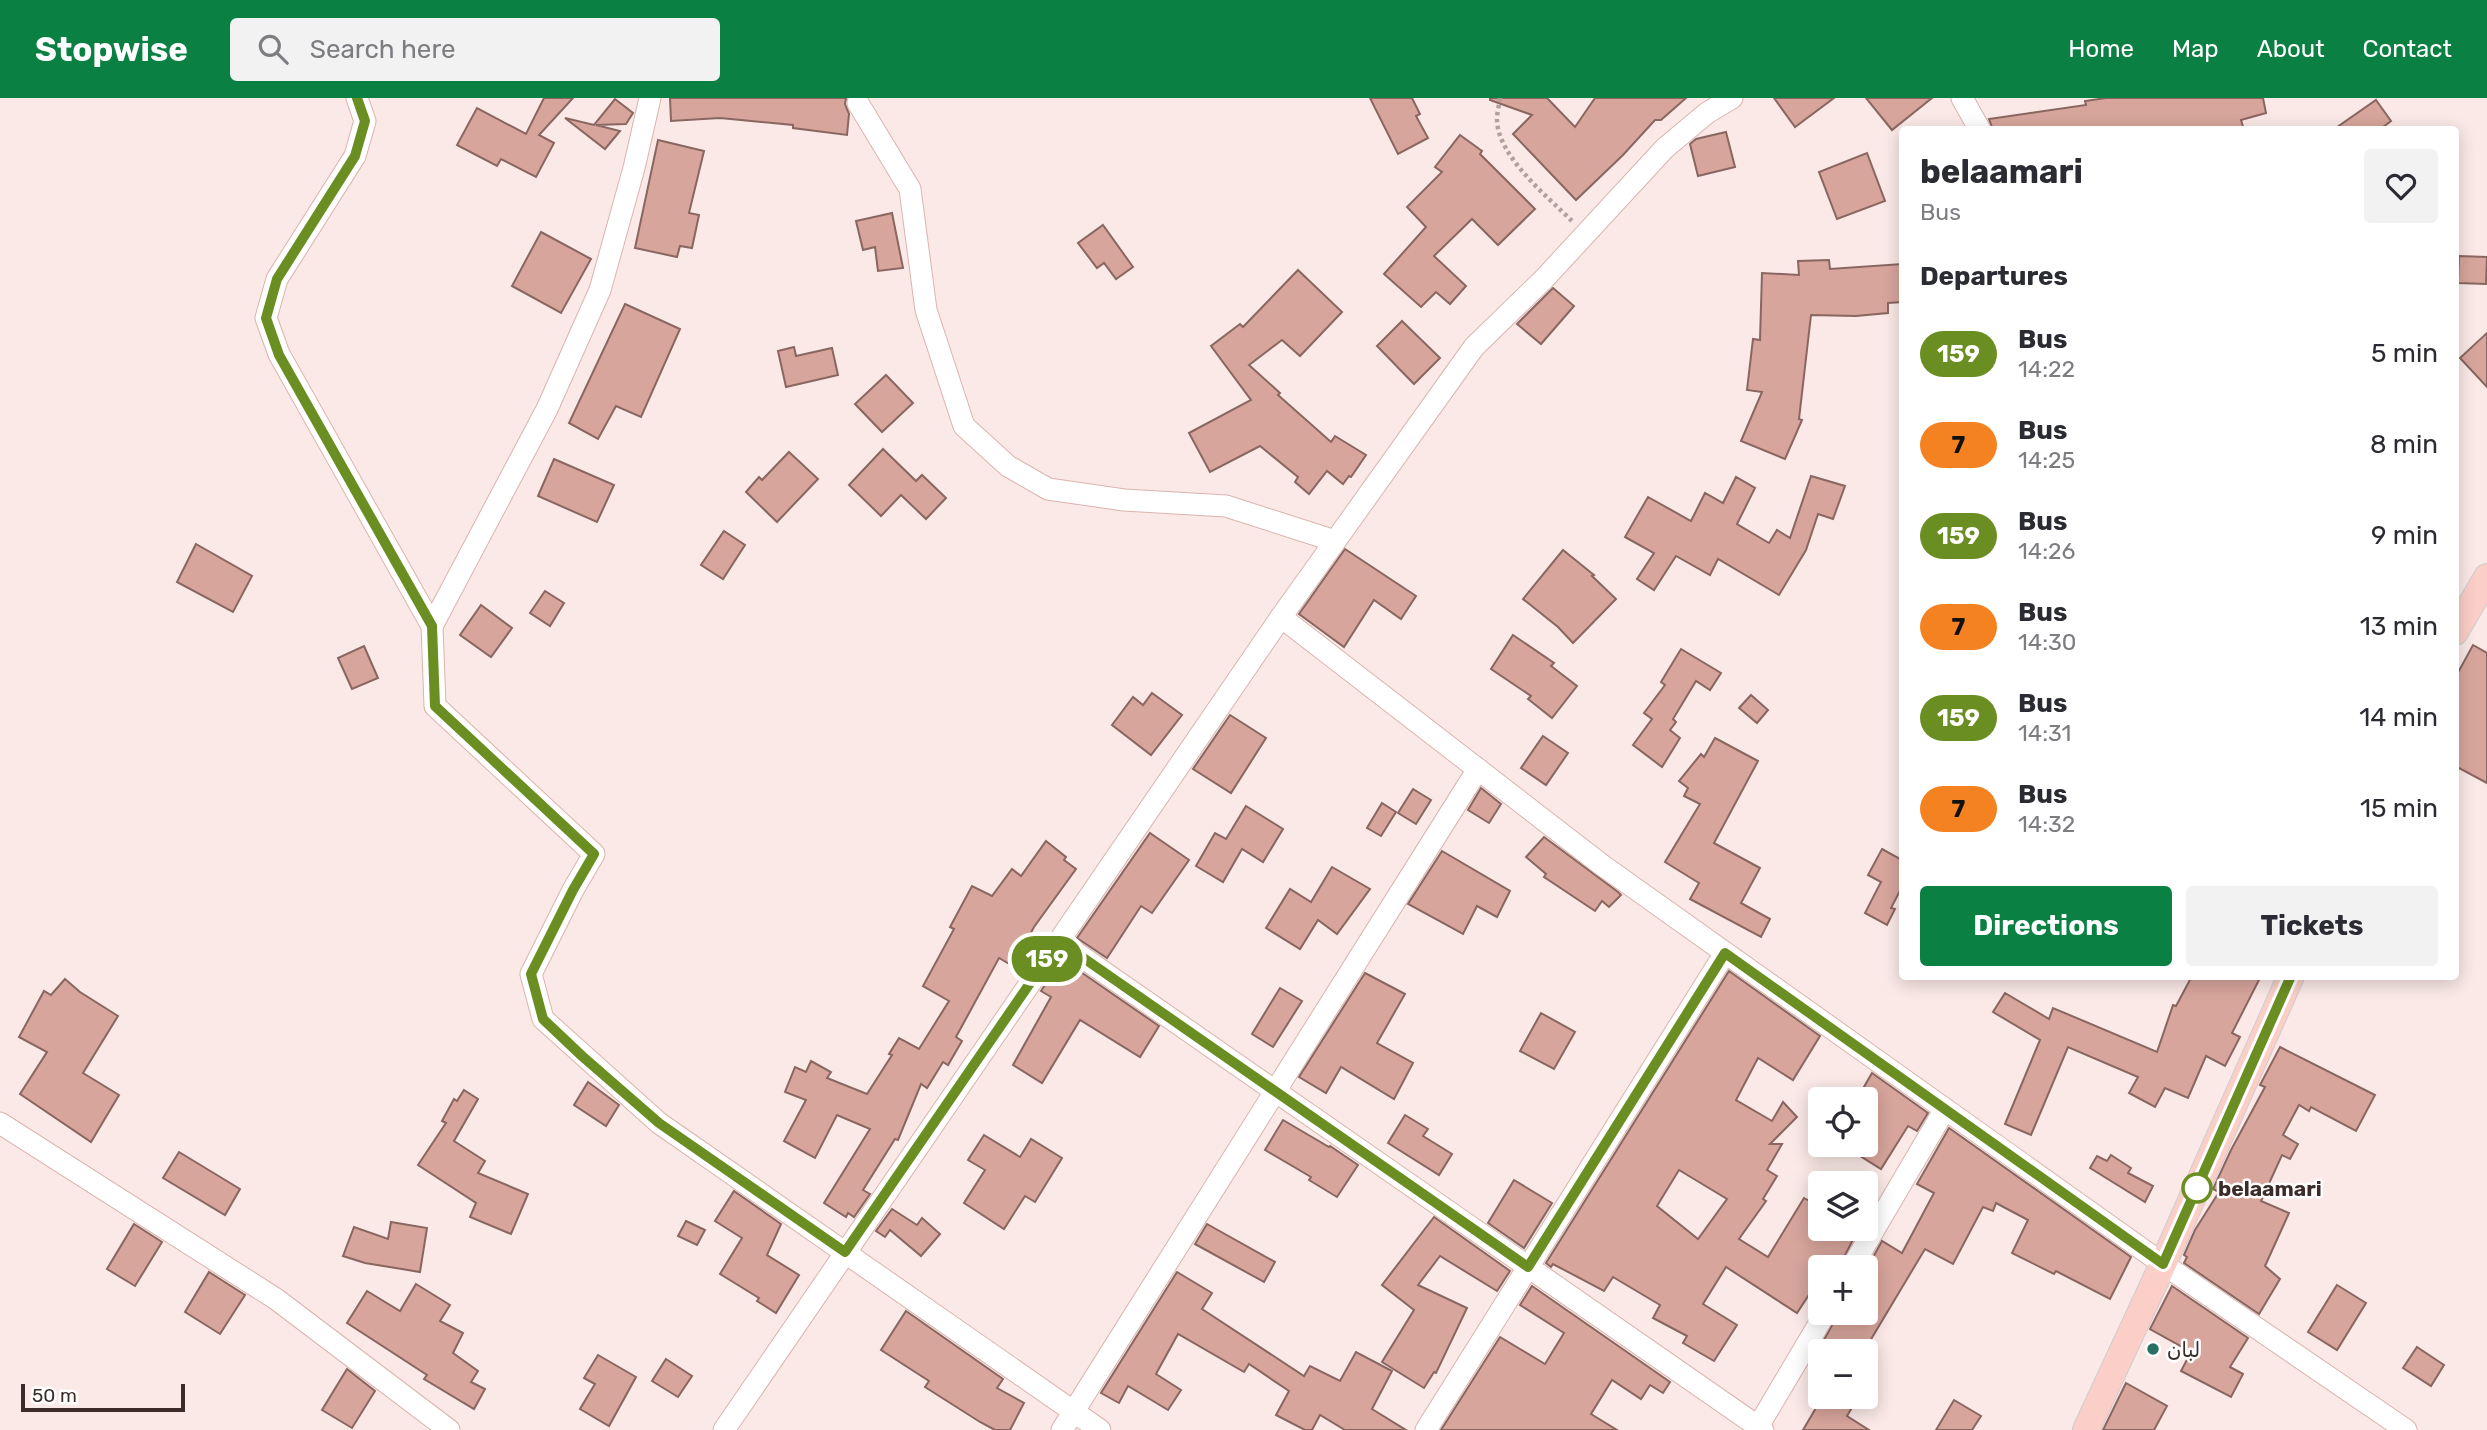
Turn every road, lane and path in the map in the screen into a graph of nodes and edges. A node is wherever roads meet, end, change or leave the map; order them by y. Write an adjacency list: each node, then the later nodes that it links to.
1 (357, 98): 13 (street)
2 (650, 98): 13 (street)
3 (1500, 98): 8 (path)
4 (1732, 98): 8 (street)
5 (1962, 98): 7 (street)
6 (858, 103): 9 (street)
7 (1978, 126)
8 (1586, 234): 9 (street)
9 (1335, 541): 11 (street)
10 (2487, 577): 12 (main road)
11 (1281, 617): 14 (street); 15 (street)
12 (2459, 625)
13 (432, 626): 21 (street)
14 (1478, 769): 16 (street); 18 (street)
15 (1059, 941): 18 (street); 21 (street)
16 (1725, 953): 19 (street); 24 (street)
17 (2289, 980): 23 (main road)
18 (1275, 1091): 24 (street); 26 (street)
19 (1945, 1109): 22 (street); 23 (street)
20 (0, 1123): 28 (street)
21 (845, 1252): 26 (street); 29 (street)
22 (1859, 1255)
23 (2163, 1264): 32 (main road); 33 (street)
24 (1528, 1267): 27 (street); 31 (street)
25 (1819, 1325): 27 (street)
26 (1068, 1421): 30 (street)
27 (1759, 1429)
28 (449, 1430)
29 (724, 1430)
30 (1100, 1430)
31 (1426, 1430)
32 (2086, 1430)
33 (2406, 1430)

